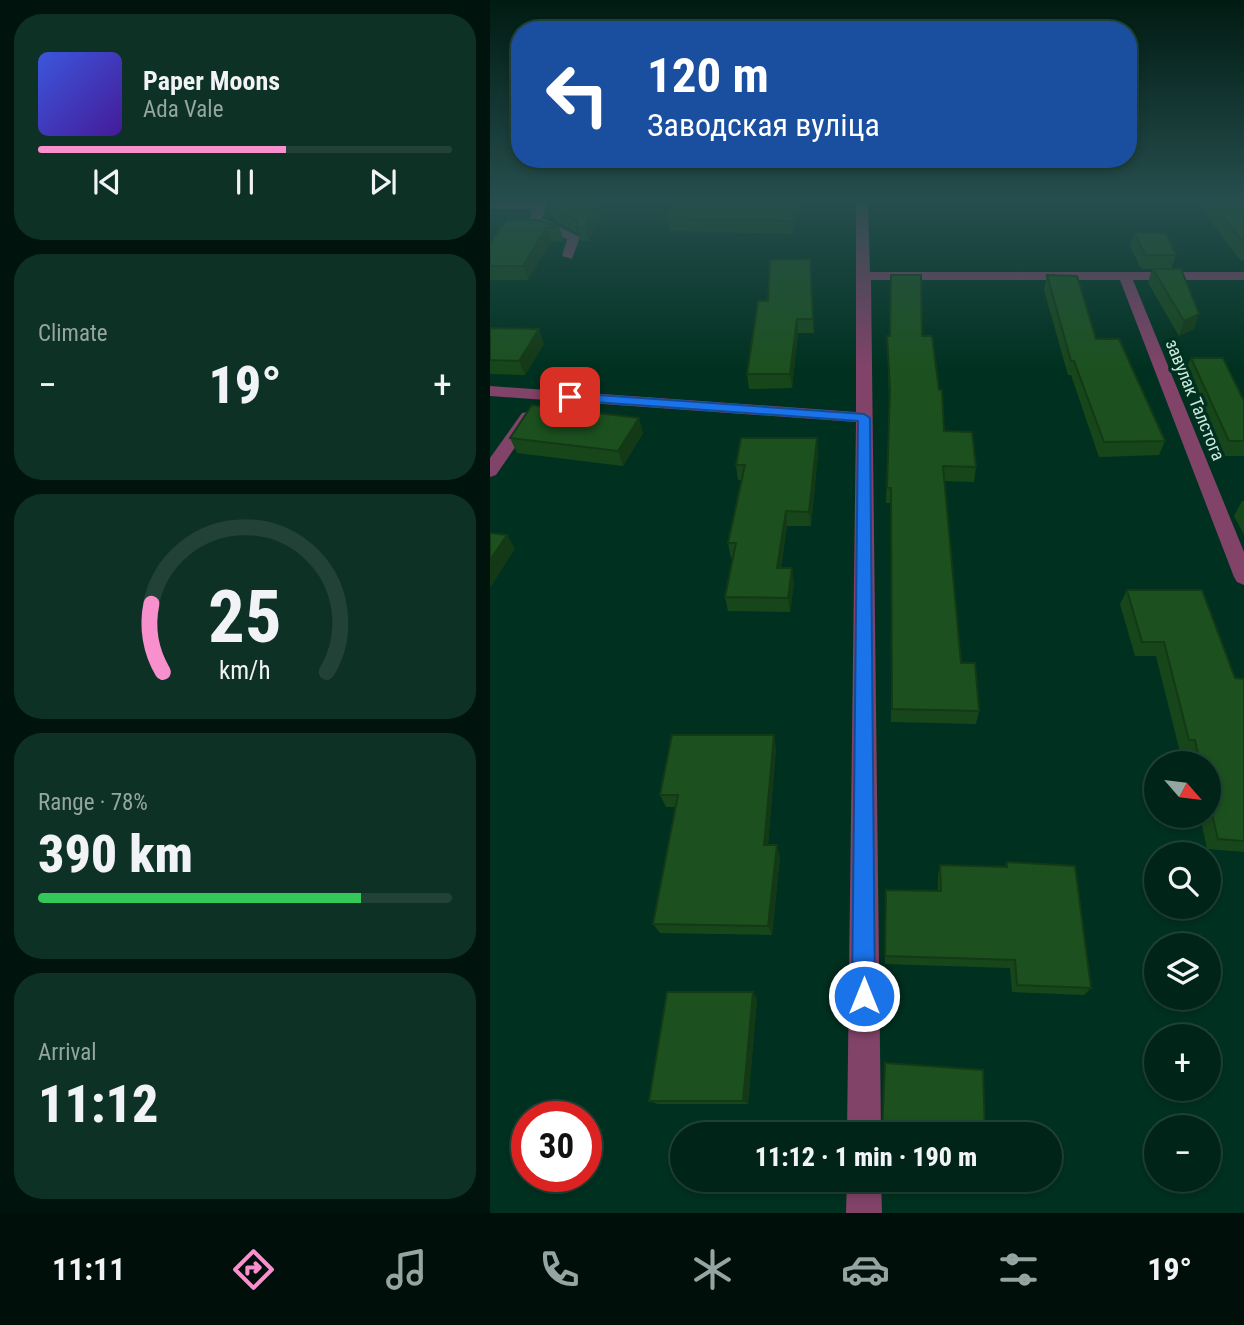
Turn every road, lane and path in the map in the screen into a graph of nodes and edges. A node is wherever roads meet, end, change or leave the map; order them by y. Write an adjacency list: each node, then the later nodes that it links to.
1 (863, 256): 2 (street)
2 (864, 276): 3 (street); 7 (street)
3 (1125, 276): 4 (street); 9 (street, завулак Талстога)
4 (1244, 276)
5 (490, 391): 6 (street)
6 (543, 395): 7 (street); 8 (street)
7 (864, 418): 10 (street)
8 (490, 471)
9 (1244, 577)
10 (864, 1122)
11 (864, 1192): 12 (street)
12 (864, 1213)

